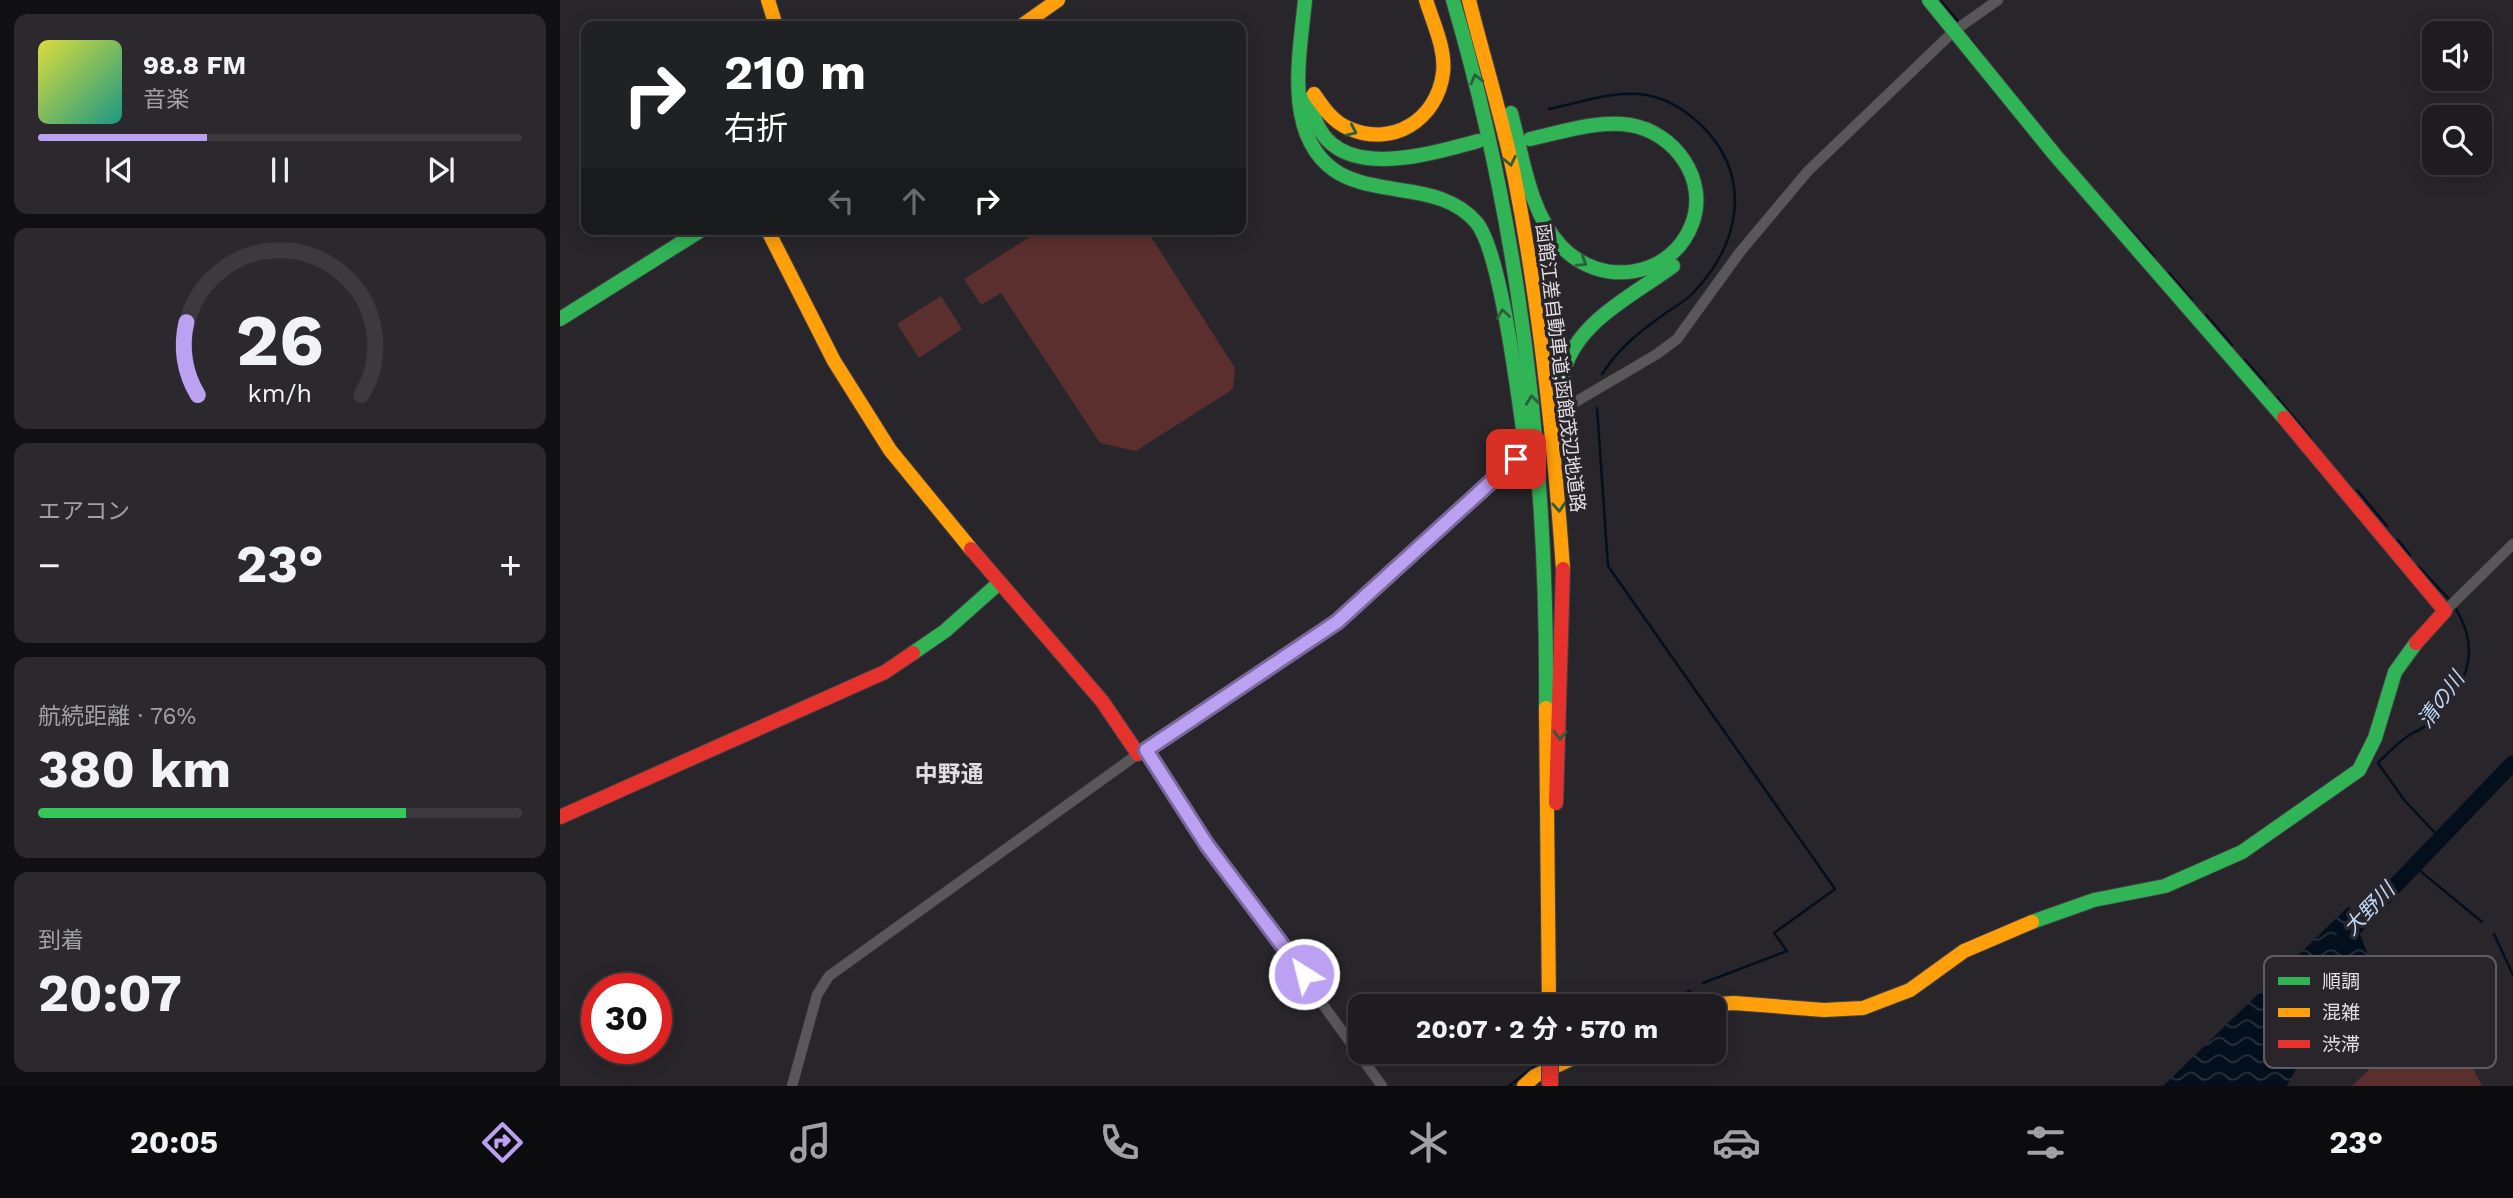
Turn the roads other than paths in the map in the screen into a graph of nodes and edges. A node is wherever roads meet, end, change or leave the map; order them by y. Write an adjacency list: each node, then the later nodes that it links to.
1 (768, 0): 10 (main road)
2 (1058, 0): 11 (main road)
3 (1305, 0): 14 (main road)
4 (1314, 0): 13 (main road)
5 (1426, 0): 13 (main road, one-way to 5)
6 (1453, 0): 24 (main road, 函館江差自動車道;函館茂辺地道路, one-way to 6)
7 (1471, 0): 20 (main road, 函館江差自動車道;函館茂辺地道路, one-way to 20); 20 (main road, one-way to 20)
8 (1929, 0): 12 (main road)
9 (1998, 0): 12 (street)
10 (774, 21)
11 (1028, 21)
12 (1954, 31): 18 (street); 23 (main road)
13 (1308, 81): 14 (main road)
14 (1303, 124): 24 (main road, one-way to 14)
15 (693, 235): 17 (main road)
16 (770, 235): 22 (main road)
17 (560, 319)
18 (1577, 401)
19 (1516, 459): 25 (street)
20 (1556, 469): 27 (main road, 函館江差自動車道;函館茂辺地道路, one-way to 27)
21 (2513, 544): 23 (street)
22 (999, 583): 25 (main road); 26 (main road)
23 (2445, 611): 29 (main road)
24 (1546, 625): 27 (main road, 函館江差自動車道;函館茂辺地道路)
25 (1142, 752): 33 (street); 34 (street)
26 (560, 817)
27 (1549, 957): 28 (main road, 函館江差自動車道;函館茂辺地道路)
28 (1549, 994)
29 (1726, 1004)
30 (1550, 1064): 32 (main road, bridge)
31 (1560, 1064): 35 (main road)
32 (1550, 1085)
33 (792, 1086)
34 (1382, 1086)
35 (1524, 1086)

